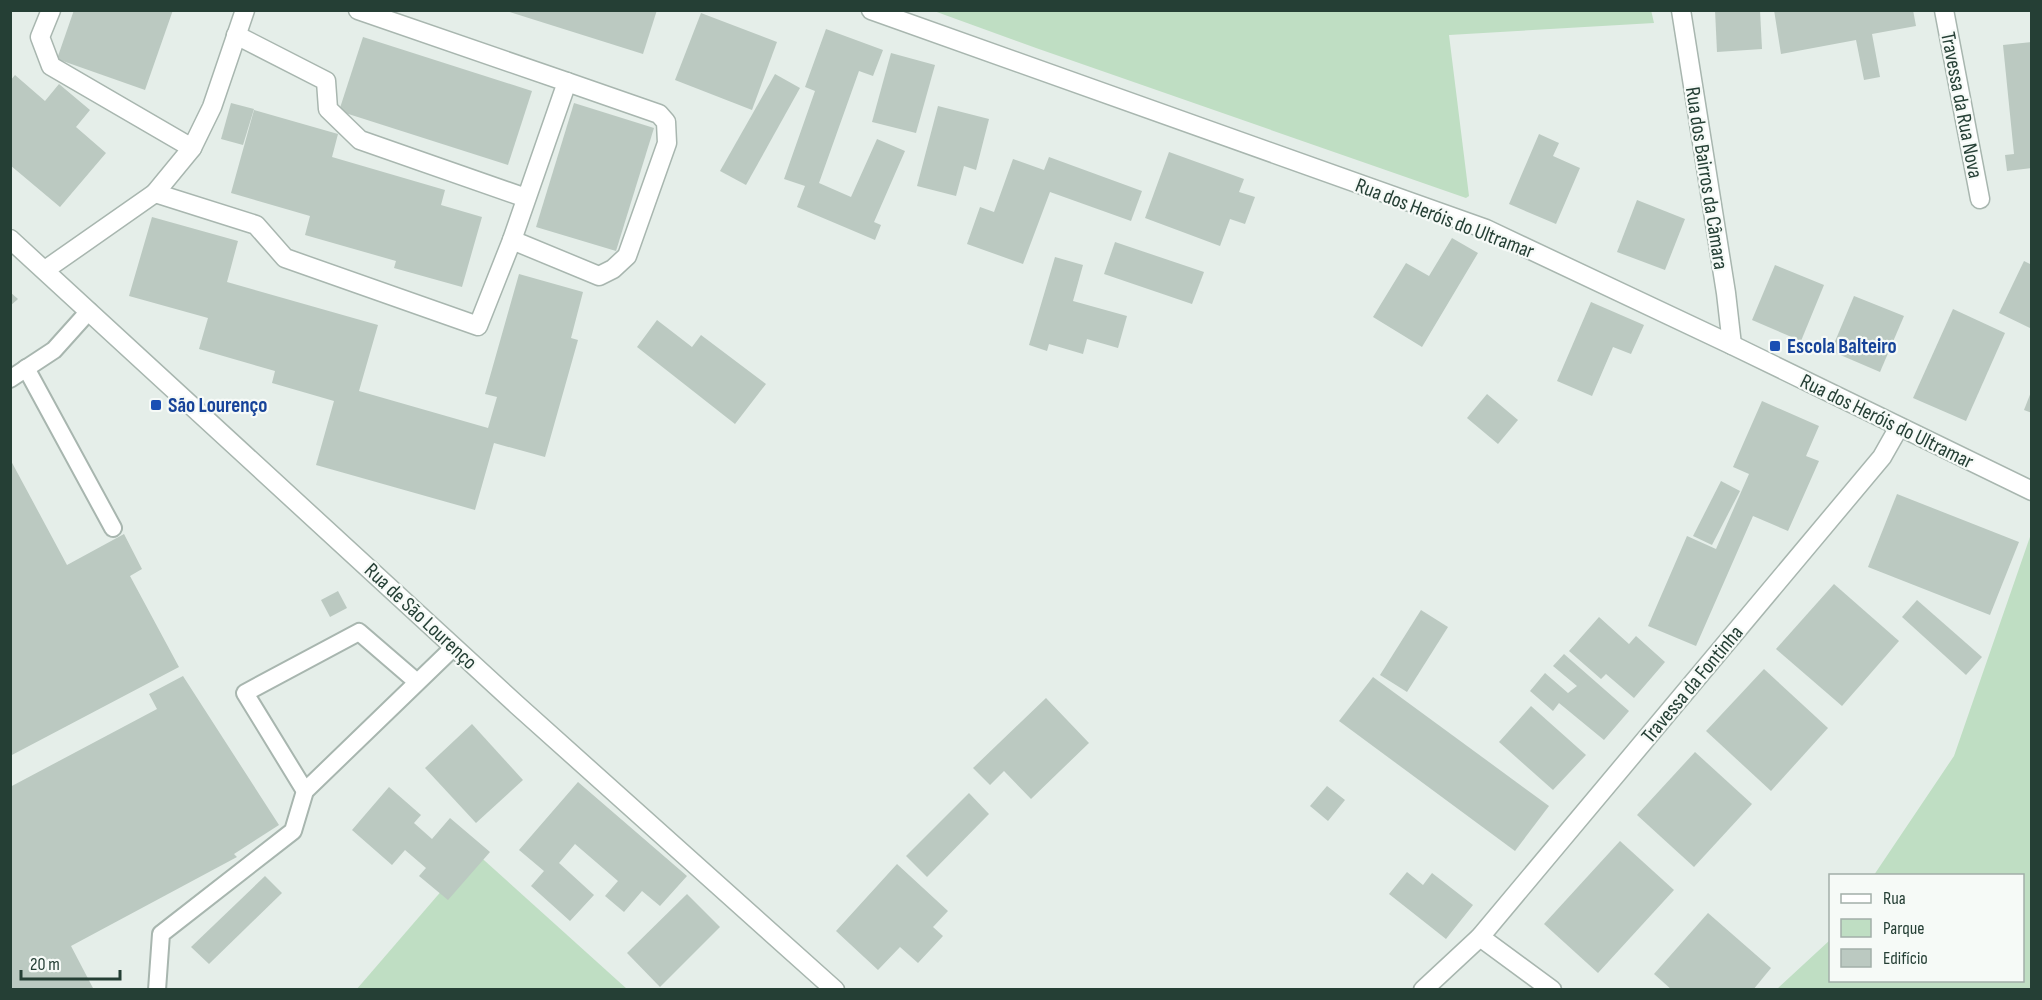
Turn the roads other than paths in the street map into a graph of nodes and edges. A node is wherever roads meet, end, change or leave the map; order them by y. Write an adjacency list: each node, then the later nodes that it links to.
1 (51, 10): 9 (street)
2 (245, 10): 7 (street)
3 (358, 10): 8 (street)
4 (871, 10): 17 (street, Rua dos Heróis do Ultramar)
5 (1681, 10): 17 (street, Rua dos Bairros da Câmara)
6 (1944, 10): 12 (street, Travessa da Rua Nova)
7 (236, 35): 9 (street); 11 (street)
8 (567, 82): 11 (street); 14 (street)
9 (192, 148): 10 (street)
10 (155, 193): 14 (street); 15 (street)
11 (526, 198): 14 (street)
12 (1980, 199)
13 (10, 239): 15 (street, Rua de São Lourenço)
14 (512, 240)
15 (45, 270): 16 (street, Rua de São Lourenço)
16 (89, 311): 18 (lane); 23 (street, Rua de São Lourenço)
17 (1732, 345): 20 (street, Rua dos Heróis do Ultramar)
18 (26, 368): 19 (lane); 22 (lane)
19 (10, 379)
20 (1899, 427): 21 (street, Rua dos Heróis do Ultramar); 26 (street, Travessa da Fontinha)
21 (2031, 491)
22 (113, 528)
23 (454, 647): 24 (lane); 28 (street, Rua de São Lourenço)
24 (417, 682): 25 (lane); 25 (lane)
25 (305, 791): 27 (lane)
26 (1480, 937): 29 (street, Travessa da Fontinha); 30 (street)
27 (157, 990)
28 (835, 990)
29 (1423, 990)
30 (1552, 990)

